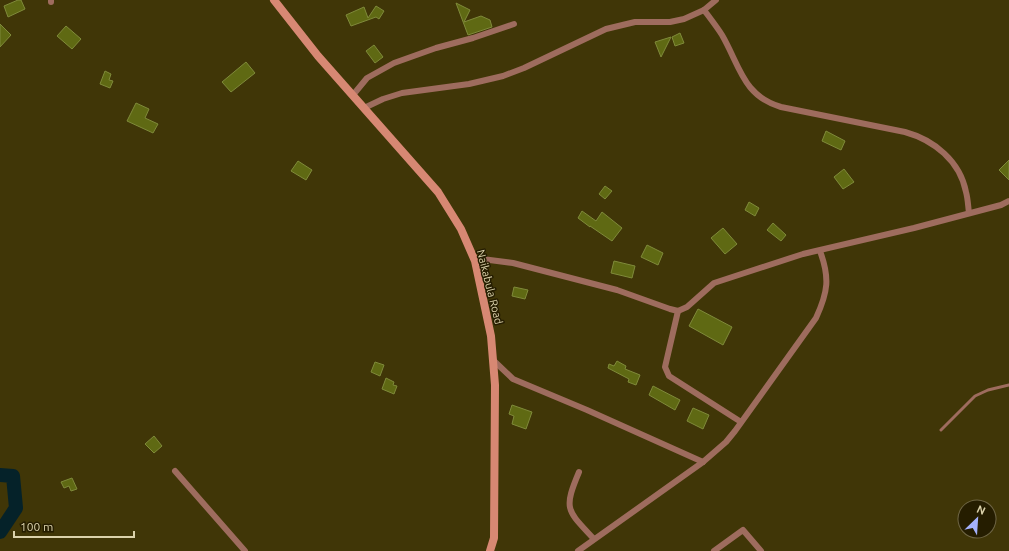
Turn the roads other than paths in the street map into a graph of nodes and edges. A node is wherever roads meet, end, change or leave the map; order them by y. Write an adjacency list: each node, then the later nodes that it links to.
1 (274, 0): 5 (street, Naikabula Road)
2 (716, 0): 3 (street)
3 (704, 10): 6 (street); 8 (street)
4 (514, 24): 5 (street)
5 (353, 95): 6 (street, Naikabula Road)
6 (364, 108): 10 (street, Naikabula Road)
7 (1009, 201): 8 (street)
8 (969, 213): 9 (street)
9 (820, 251): 11 (street); 14 (street)
10 (475, 261): 11 (street); 12 (street, Naikabula Road)
11 (678, 310): 14 (street)
12 (492, 360): 16 (street); 21 (street, Naikabula Road)
13 (1009, 385): 15 (lane)
14 (742, 422): 16 (street)
15 (941, 430)
16 (703, 462): 19 (street)
17 (175, 471): 20 (street)
18 (579, 472): 19 (street)
19 (594, 539): 22 (street)
20 (245, 551)
21 (490, 551)
22 (578, 551)
23 (714, 551): 24 (street)
24 (761, 551)

